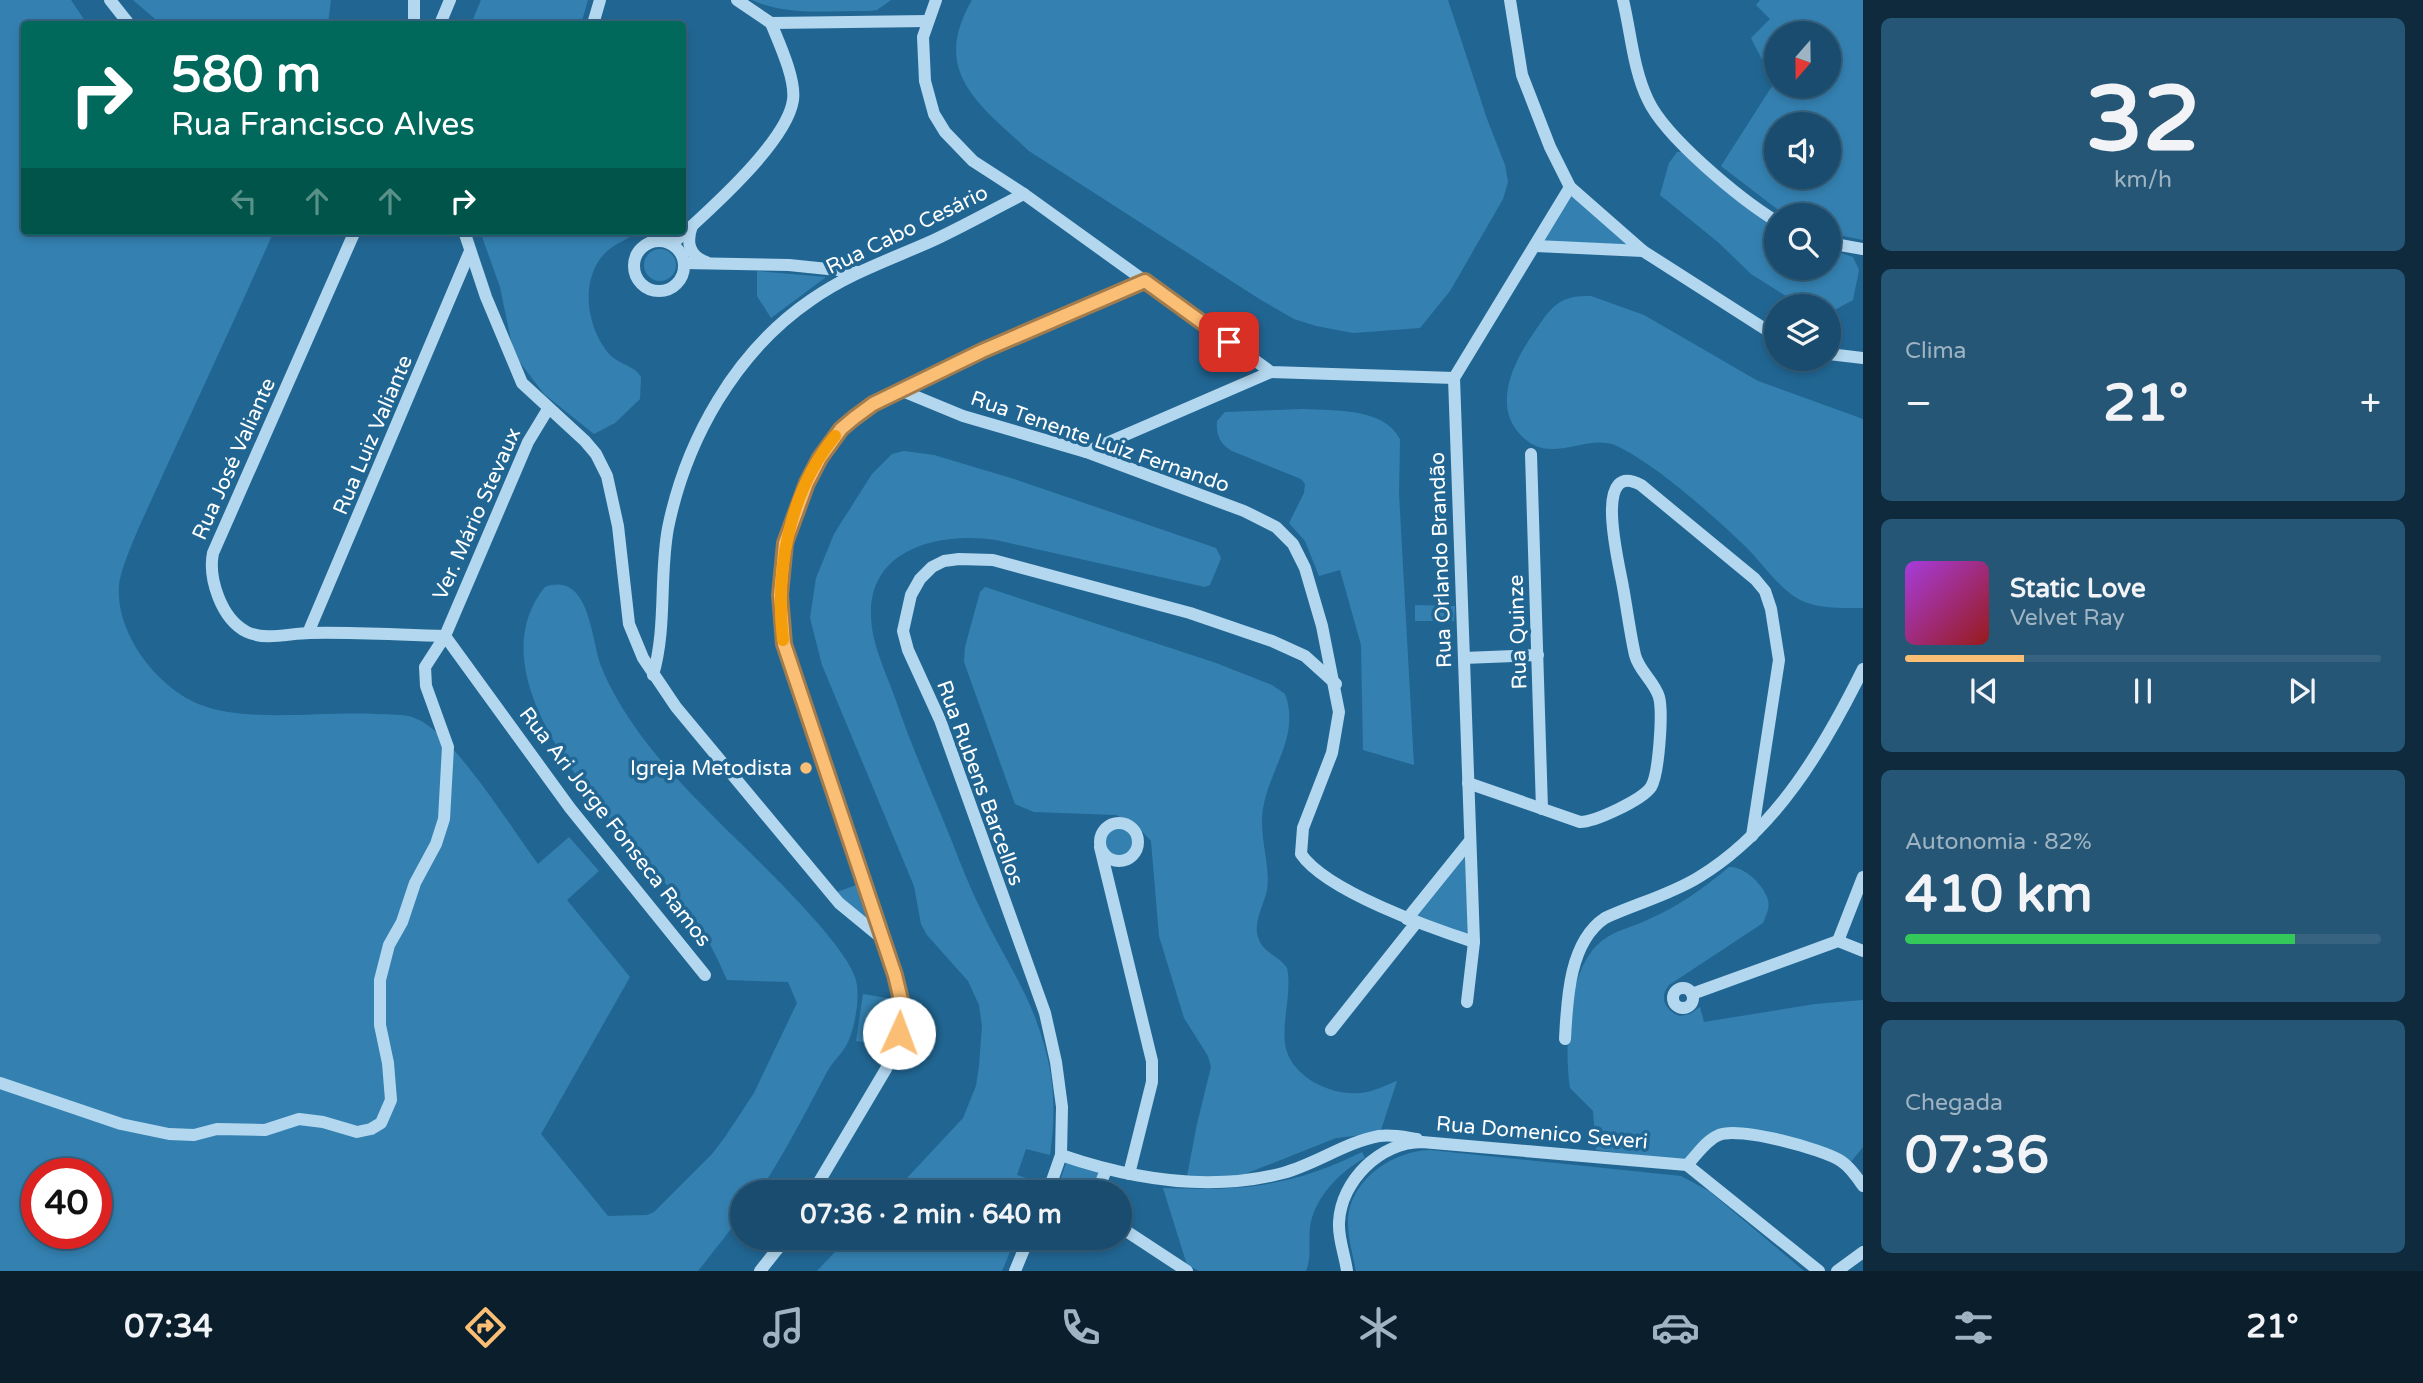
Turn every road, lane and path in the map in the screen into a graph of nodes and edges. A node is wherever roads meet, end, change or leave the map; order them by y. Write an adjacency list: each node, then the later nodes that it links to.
1 (110, 0): 9 (street)
2 (414, 0): 10 (street)
3 (450, 0): 11 (street)
4 (600, 0): 12 (street)
5 (737, 0): 14 (street)
6 (936, 0): 13 (street)
7 (1510, 0): 15 (street)
8 (1623, 0): 17 (street)
9 (127, 21)
10 (414, 21)
11 (441, 21)
12 (594, 21)
13 (928, 21): 14 (street); 16 (street)
14 (771, 23): 18 (street)
15 (1570, 187): 25 (street); 28 (street)
16 (1024, 194): 31 (street, Rua Cabo Cesário); 32 (street)
17 (1764, 211)
18 (693, 225): 19 (street); 30 (street)
19 (686, 231)
20 (353, 235): 42 (street, Rua José Valiante)
21 (465, 235): 27 (street)
22 (682, 235): 23 (street)
23 (672, 244): 29 (street); 29 (street)
24 (1841, 245): 26 (street)
25 (1536, 246): 28 (street); 37 (street)
26 (1863, 248)
27 (470, 251): 39 (street); 42 (street, Rua Luiz Valiante)
28 (1643, 251): 33 (street)
29 (684, 263): 30 (street)
30 (710, 263): 31 (street)
31 (857, 272): 47 (street, Rua Cabo Cesário)
32 (1145, 281): 36 (street); 38 (street)
33 (1764, 328)
34 (1841, 355): 35 (street)
35 (1863, 358)
36 (1271, 372): 37 (street); 40 (street)
37 (1454, 378): 45 (street, Rua Orlando Brandão)
38 (900, 390): 40 (street, Rua Tenente Luiz Fernando); 56 (street)
39 (548, 409): 43 (street, Ver. Mário Stevaux); 47 (street)
40 (1086, 452): 48 (street, Rua Tenente Luiz Fernando)
41 (1531, 454): 44 (street, Rua Quinze)
42 (308, 633): 43 (street, Rua José Valiante)
43 (445, 636): 60 (street, Rua Ari Jorge Fonseca Ramos); 65 (street, Ver. Mário Stevaux)
44 (1538, 655): 45 (street); 50 (street, Rua Quinze)
45 (1464, 658): 49 (street, Rua Orlando Brandão)
46 (1863, 669): 51 (street)
47 (653, 675): 56 (street)
48 (1336, 684): 55 (street, Rua Tenente Luiz Fernando); 69 (street, Rua Rubens Barcellos)
49 (1468, 783): 50 (street); 52 (street, Rua Orlando Brandão)
50 (1542, 809): 51 (street)
51 (1752, 836): 64 (street)
52 (1469, 842): 55 (street); 58 (street, Rua Orlando Brandão)
53 (1100, 847): 72 (street)
54 (1863, 877): 57 (street)
55 (1411, 921): 58 (street, Rua Tenente Luiz Fernando); 63 (street)
56 (884, 941): 73 (street)
57 (1838, 941): 59 (street); 61 (street)
58 (1474, 942): 62 (street, Rua Orlando Brandão)
59 (1863, 951)
60 (705, 975)
61 (1692, 994)
62 (1467, 1002)
63 (1331, 1030)
64 (1565, 1039)
65 (0, 1083)
66 (1368, 1140): 67 (street); 68 (street); 72 (street)
67 (1439, 1142): 68 (street, Rua Domenico Severi); 70 (street, Rua Domenico Severi)
68 (1381, 1154): 84 (street, Rua Domenico Severi)
69 (1061, 1155): 71 (street); 74 (street, Rua Rubens Barcellos)
70 (1687, 1165): 76 (street); 85 (street)
71 (1106, 1170): 72 (street); 75 (street)
72 (1129, 1174)
73 (820, 1180)
74 (1052, 1180)
75 (1102, 1180)
76 (1863, 1186)
77 (1132, 1235): 83 (street)
78 (777, 1250): 81 (street)
79 (1024, 1250): 82 (street)
80 (1863, 1252): 86 (street)
81 (760, 1271)
82 (1015, 1271)
83 (1186, 1271)
84 (1347, 1271)
85 (1819, 1271)
86 (1837, 1271)

